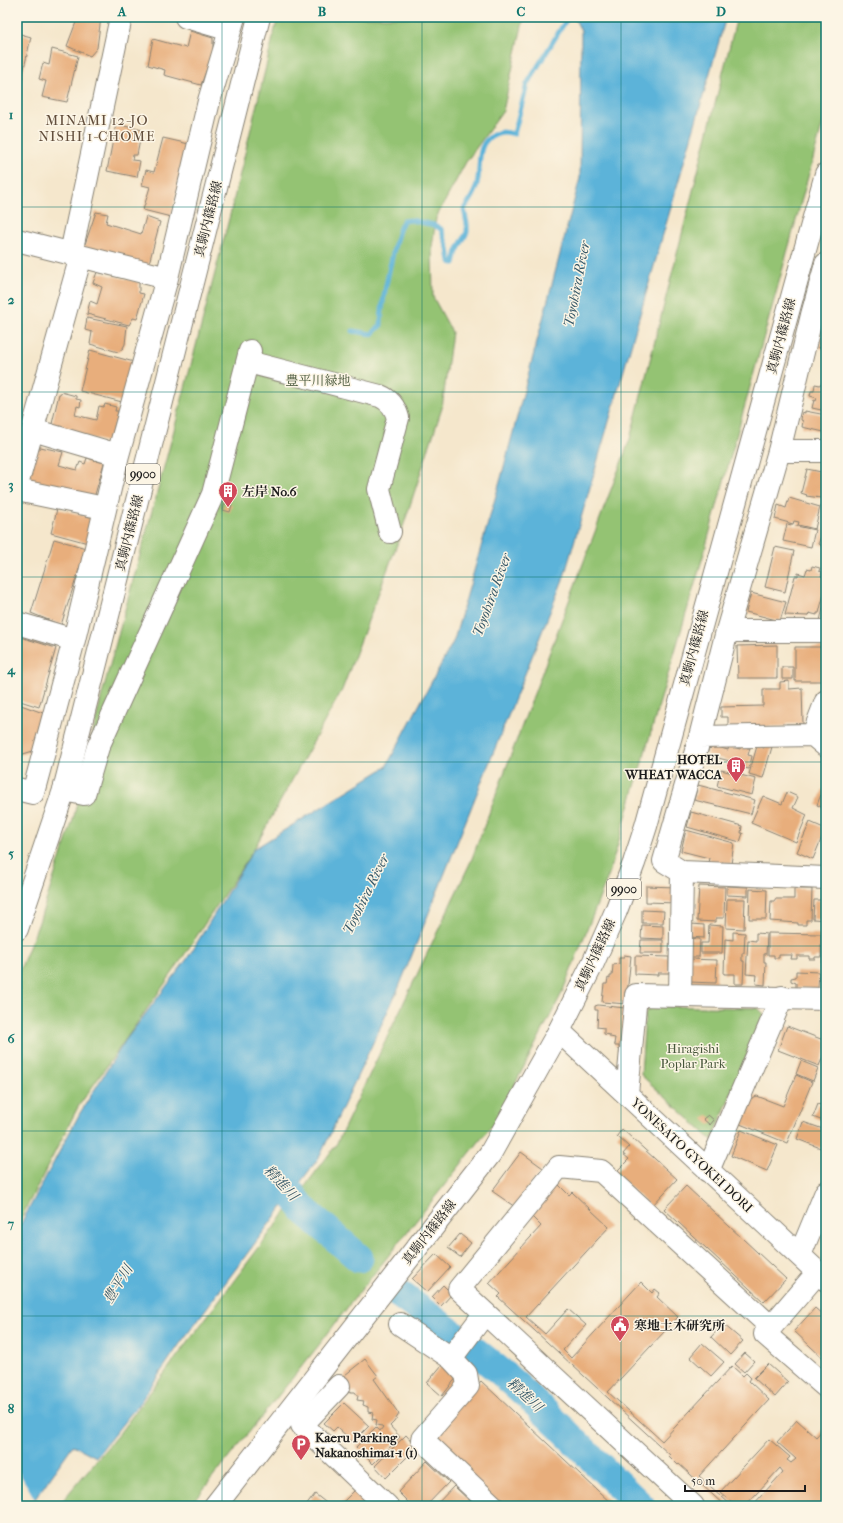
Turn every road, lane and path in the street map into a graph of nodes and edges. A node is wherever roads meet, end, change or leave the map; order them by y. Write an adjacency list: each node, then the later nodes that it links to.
1 (121, 17): 7 (street)
2 (186, 17): 4 (street)
3 (259, 17): 27 (street, 真駒内篠路線 / 9900)
4 (232, 24): 9 (street)
5 (826, 174): 34 (street, 真駒内篠路線 / 9900)
6 (17, 240): 7 (street)
7 (76, 255): 9 (street); 11 (street)
8 (826, 264): 10 (street)
9 (167, 278): 14 (street)
10 (819, 315): 12 (street)
11 (32, 430): 14 (street); 15 (street)
12 (778, 450): 13 (street); 20 (street)
13 (826, 451)
14 (118, 455): 17 (street)
15 (17, 485)
16 (17, 490): 17 (street)
17 (104, 508): 22 (street)
18 (390, 532): 27 (street)
19 (17, 623): 22 (street)
20 (727, 631): 21 (street); 24 (street)
21 (826, 631)
22 (74, 640): 26 (street)
23 (826, 701): 25 (street)
24 (700, 737): 25 (street); 28 (street)
25 (819, 741)
26 (17, 789)
27 (64, 790): 30 (street, 真駒内篠路線 / 9900)
28 (682, 872): 29 (street); 31 (street)
29 (826, 878)
30 (17, 929)
31 (680, 996): 32 (street); 35 (street)
32 (782, 998): 33 (street); 36 (street)
33 (826, 999)
34 (559, 1031): 35 (street, YONESATO GYOKEI DORI); 46 (street, 真駒内篠路線 / 9900)
35 (627, 1094): 36 (street, YONESATO GYOKEI DORI)
36 (708, 1171): 38 (street, YONESATO GYOKEI DORI)
37 (826, 1192): 38 (street)
38 (800, 1255): 39 (street, YONESATO GYOKEI DORI)
39 (822, 1276): 42 (street)
40 (485, 1313): 42 (street); 43 (street); 49 (street)
41 (400, 1324): 43 (street)
42 (772, 1327): 45 (street)
43 (458, 1348): 48 (street)
44 (339, 1386): 47 (street)
45 (826, 1387)
46 (216, 1506)
47 (387, 1506)
48 (493, 1506)
49 (693, 1506)

